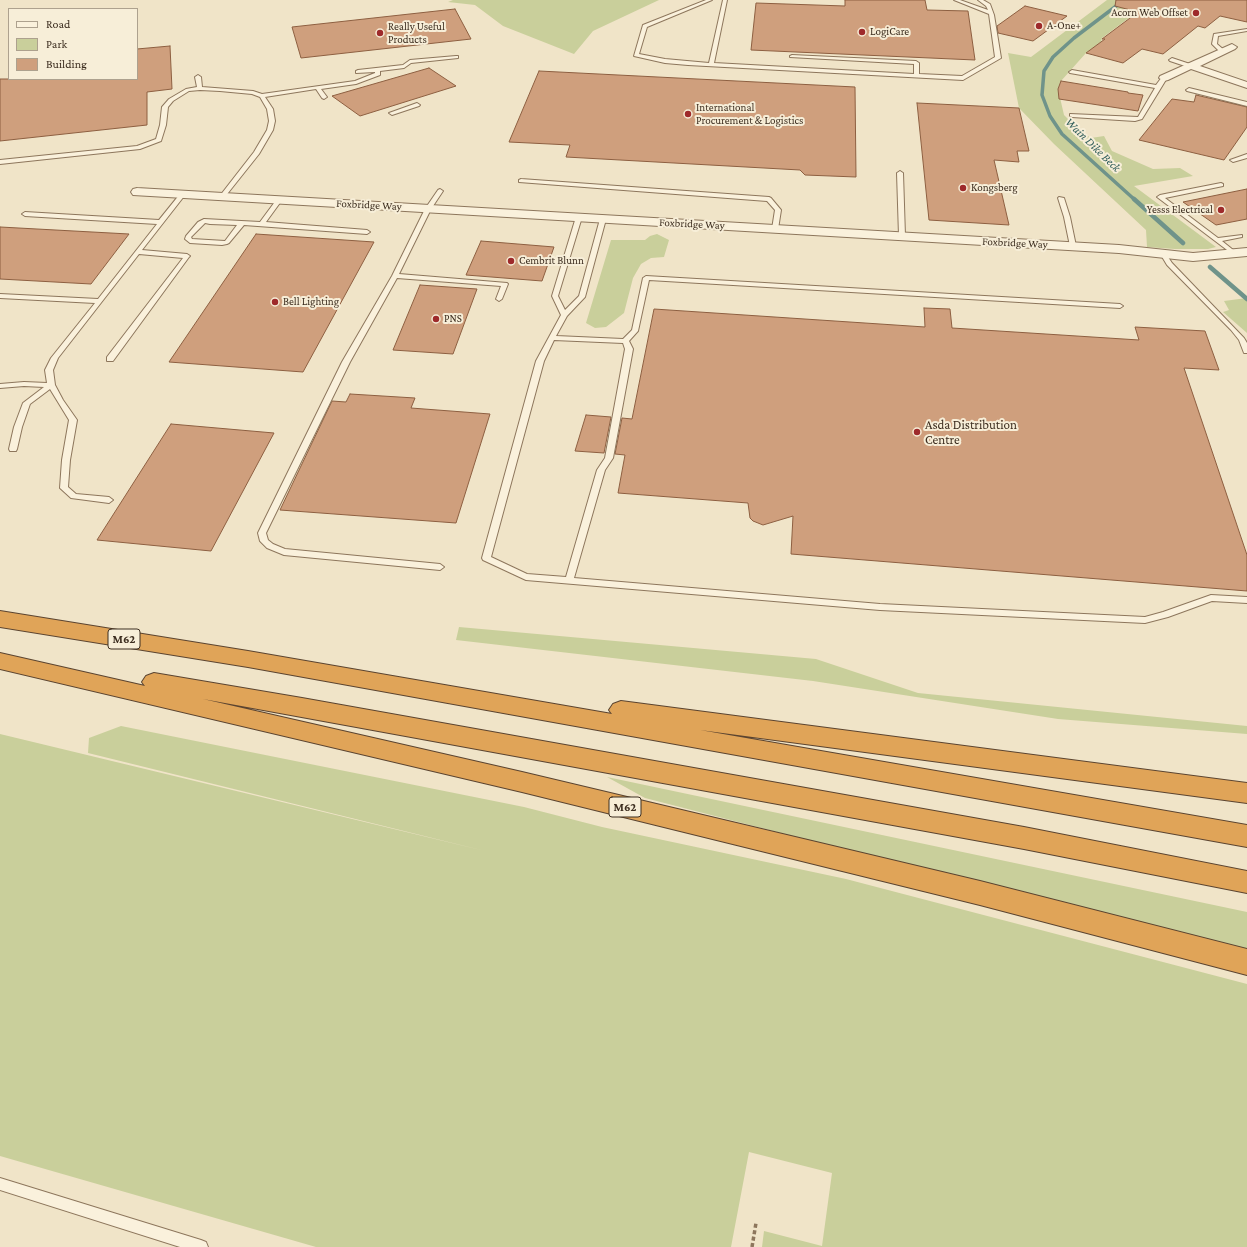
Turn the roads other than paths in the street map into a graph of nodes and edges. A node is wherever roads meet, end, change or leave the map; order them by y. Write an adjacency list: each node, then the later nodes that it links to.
1 (710, 0): 12 (lane)
2 (725, 0): 12 (lane)
3 (956, 0): 5 (lane)
4 (980, 0): 5 (lane)
5 (991, 13): 17 (lane)
6 (1247, 30): 8 (lane)
7 (1232, 47): 8 (street)
8 (1222, 51): 13 (street)
9 (792, 56): 17 (lane)
10 (456, 57): 14 (lane)
11 (1172, 60): 13 (lane)
12 (711, 64): 17 (lane)
13 (1191, 66): 19 (street); 20 (street)
14 (378, 70): 15 (lane); 23 (lane)
15 (358, 72)
16 (1072, 72): 21 (lane)
17 (917, 76)
18 (198, 77): 22 (lane)
19 (1164, 78): 21 (lane)
20 (1247, 85)
21 (1158, 87): 30 (lane)
22 (200, 88): 25 (lane); 33 (lane)
23 (318, 88): 25 (lane); 26 (lane)
24 (1189, 90): 27 (lane)
25 (262, 96): 40 (lane)
26 (324, 98)
27 (1247, 104)
28 (417, 105): 29 (lane)
29 (392, 114)
30 (1072, 115)
31 (1247, 156): 32 (lane)
32 (1233, 160)
33 (0, 162)
34 (900, 173): 52 (lane)
35 (521, 181): 50 (lane)
36 (1220, 185): 54 (lane)
37 (440, 191): 43 (lane)
38 (136, 192): 39 (street, Foxbridge Way)
39 (182, 195): 40 (street, Foxbridge Way); 47 (lane)
40 (222, 197): 42 (street, Foxbridge Way)
41 (1061, 198): 55 (lane)
42 (279, 200): 43 (street, Foxbridge Way); 49 (lane)
43 (428, 209): 45 (street, Foxbridge Way); 59 (lane)
44 (25, 214): 47 (lane)
45 (579, 217): 46 (street, Foxbridge Way); 64 (lane)
46 (603, 219): 50 (street, Foxbridge Way); 64 (lane)
47 (160, 222): 56 (lane)
48 (242, 223): 48 (lane); 49 (lane)
49 (262, 224): 51 (lane)
50 (775, 229): 52 (street, Foxbridge Way)
51 (367, 232)
52 (902, 236): 55 (street, Foxbridge Way)
53 (1240, 236): 54 (lane)
54 (1218, 240): 57 (lane)
55 (1073, 246): 58 (street, Foxbridge Way)
56 (137, 252): 62 (lane); 68 (lane)
57 (1241, 253): 58 (street, Foxbridge Way)
58 (1164, 255): 67 (lane)
59 (395, 276): 61 (lane); 73 (lane)
60 (0, 296): 62 (lane)
61 (499, 298)
62 (99, 301): 69 (lane)
63 (1120, 306): 66 (lane)
64 (564, 315): 65 (lane)
65 (552, 338): 66 (lane); 74 (lane)
66 (625, 341): 74 (lane)
67 (1247, 351)
68 (110, 360)
69 (51, 385): 70 (lane); 71 (lane); 72 (lane)
70 (0, 386)
71 (13, 449)
72 (109, 500)
73 (440, 566)
74 (569, 581): 75 (lane)
75 (1247, 600)
76 (0, 619): 78 (highway, M62)
77 (0, 656): 82 (highway)
78 (248, 659): 80 (highway, M62); 81 (highway, M62)
79 (0, 661): 83 (highway, M62)
80 (1247, 793)
81 (1247, 836)
82 (1247, 882)
83 (1247, 962)
84 (0, 1184): 85 (lane)
85 (201, 1247)

